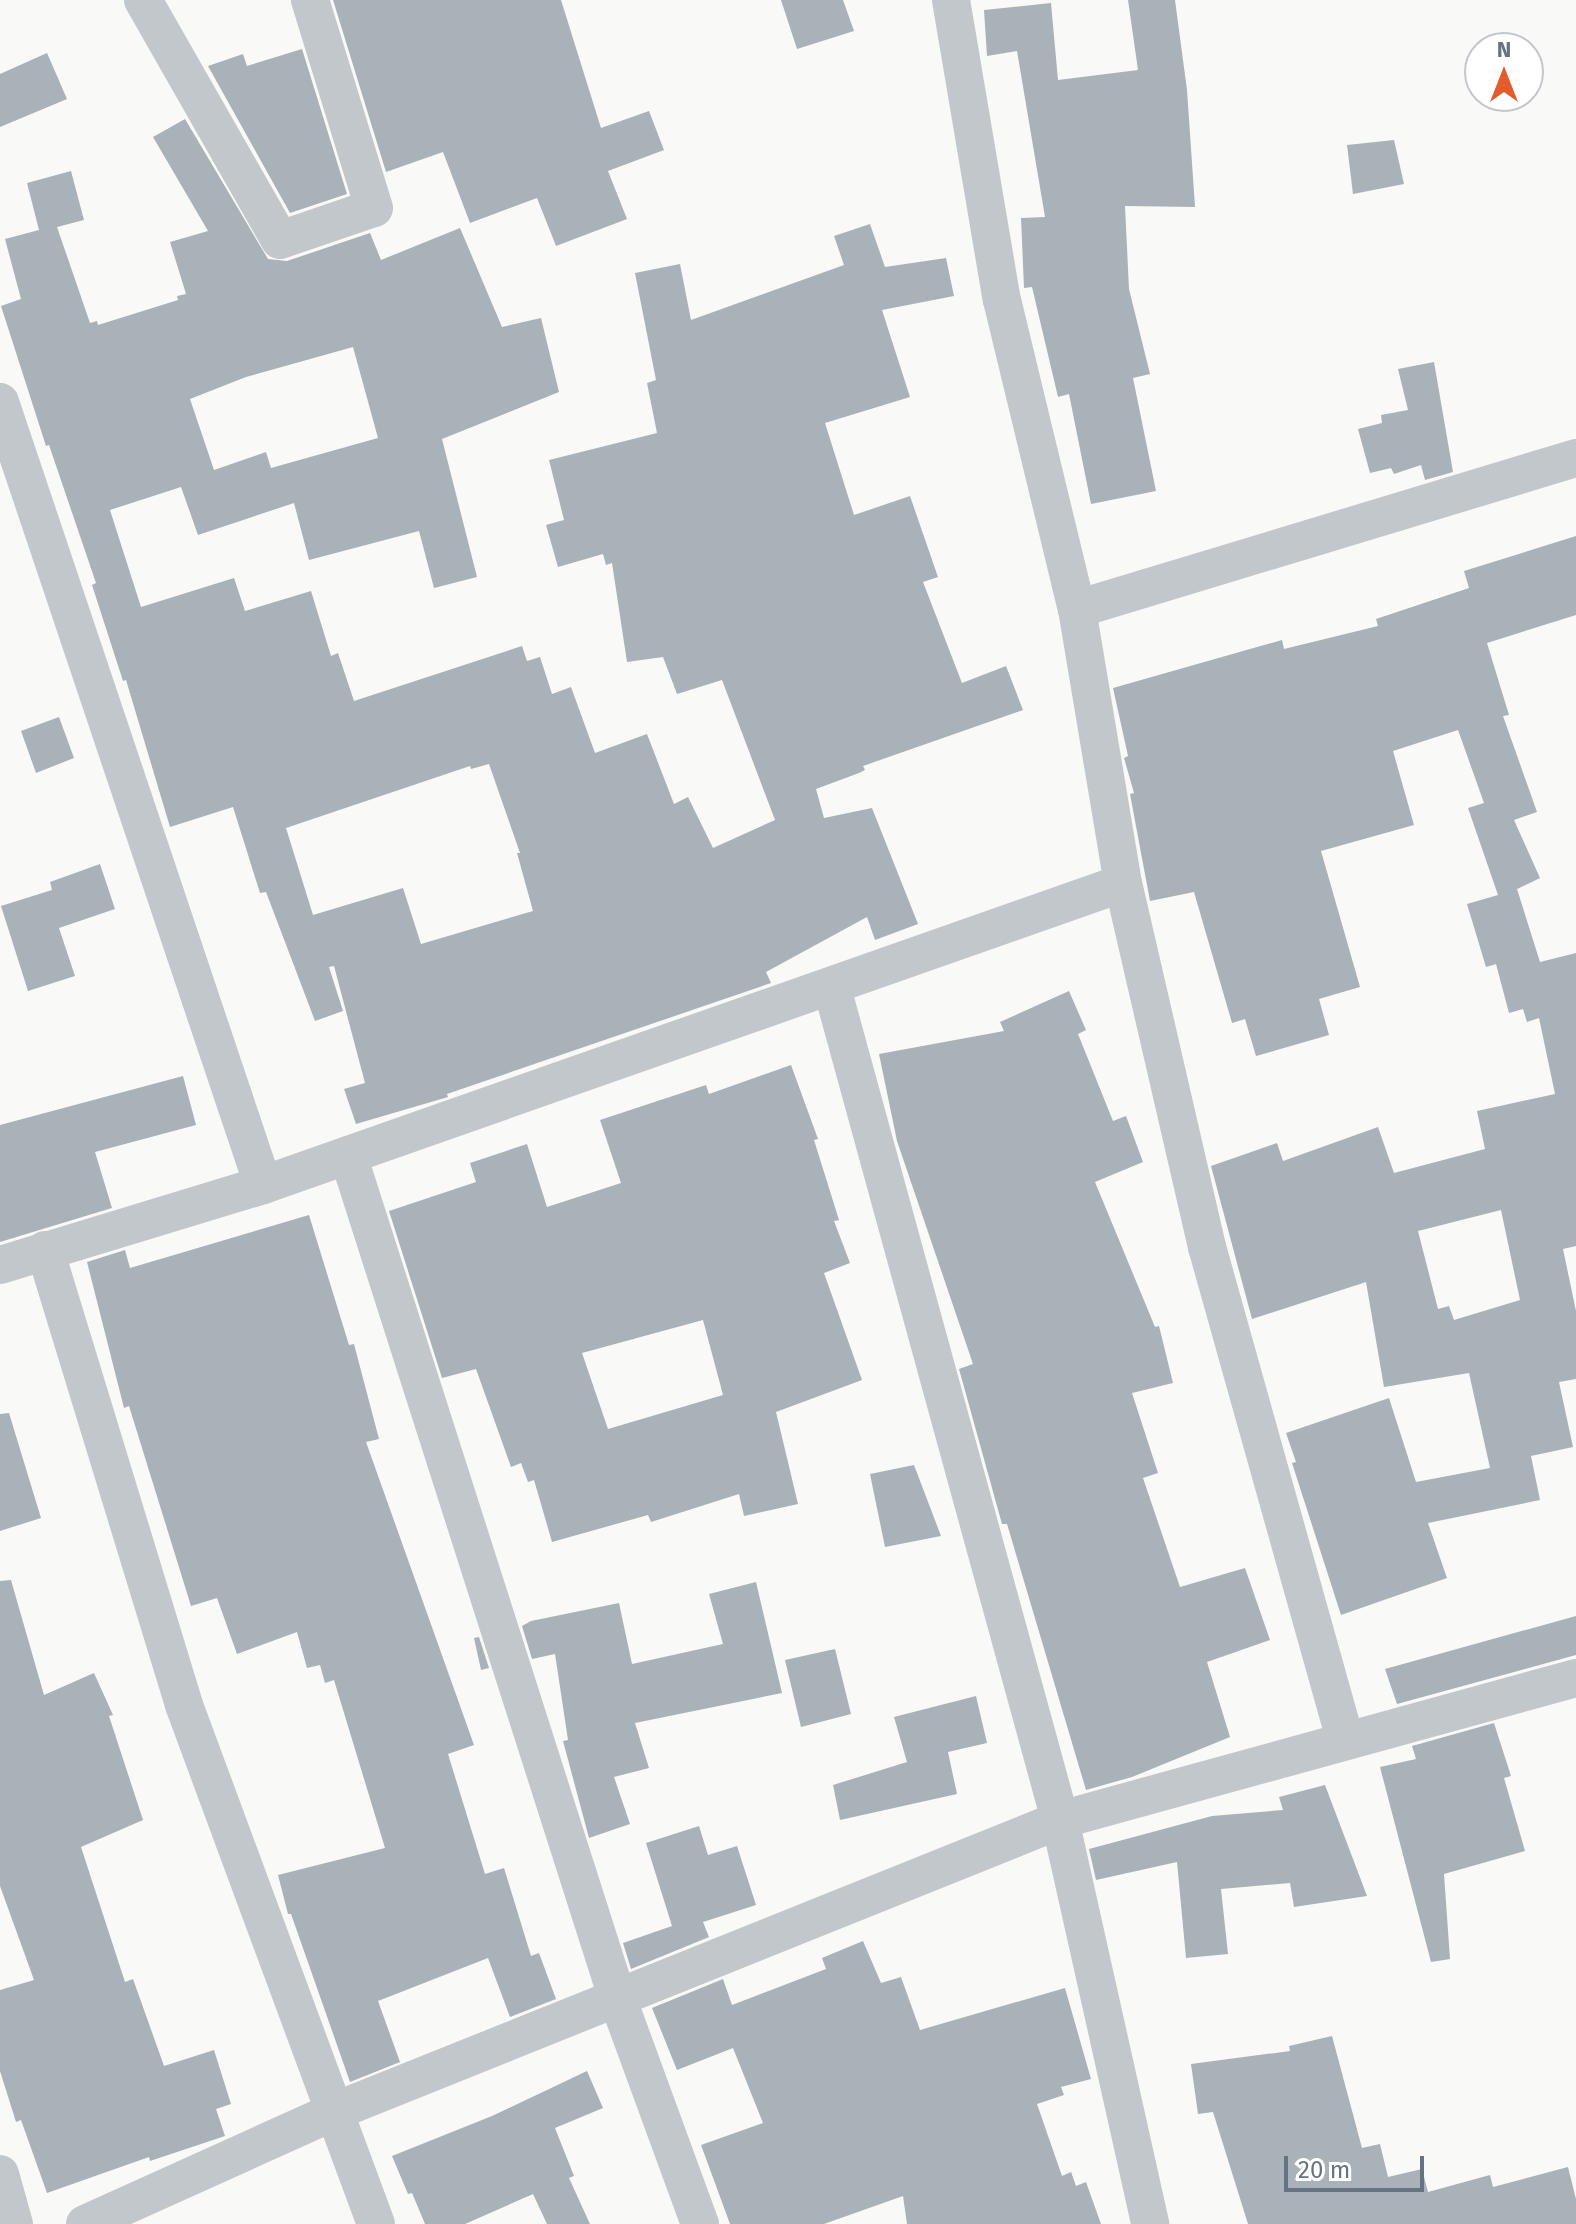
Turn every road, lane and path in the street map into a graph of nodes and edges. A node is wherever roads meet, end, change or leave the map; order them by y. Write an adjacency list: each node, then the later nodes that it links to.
1 (143, 0): 2 (street)
2 (310, 0)
3 (951, 0): 6 (street)
4 (0, 402): 10 (street)
5 (1576, 458): 6 (street)
6 (1077, 609): 7 (street)
7 (1123, 883): 8 (street); 14 (street)
8 (832, 988): 9 (street); 15 (street)
9 (348, 1155): 10 (street); 16 (street)
10 (263, 1185): 11 (street)
11 (45, 1250): 12 (street); 17 (street)
12 (0, 1265)
13 (1576, 1678): 14 (street)
14 (1345, 1739): 15 (street)
15 (1060, 1820): 16 (street); 23 (street)
16 (618, 2000): 17 (street); 22 (street)
17 (333, 2112): 20 (street); 21 (street)
18 (0, 2174): 19 (street)
19 (14, 2224)
20 (85, 2224)
21 (376, 2224)
22 (700, 2224)
23 (1150, 2224)

